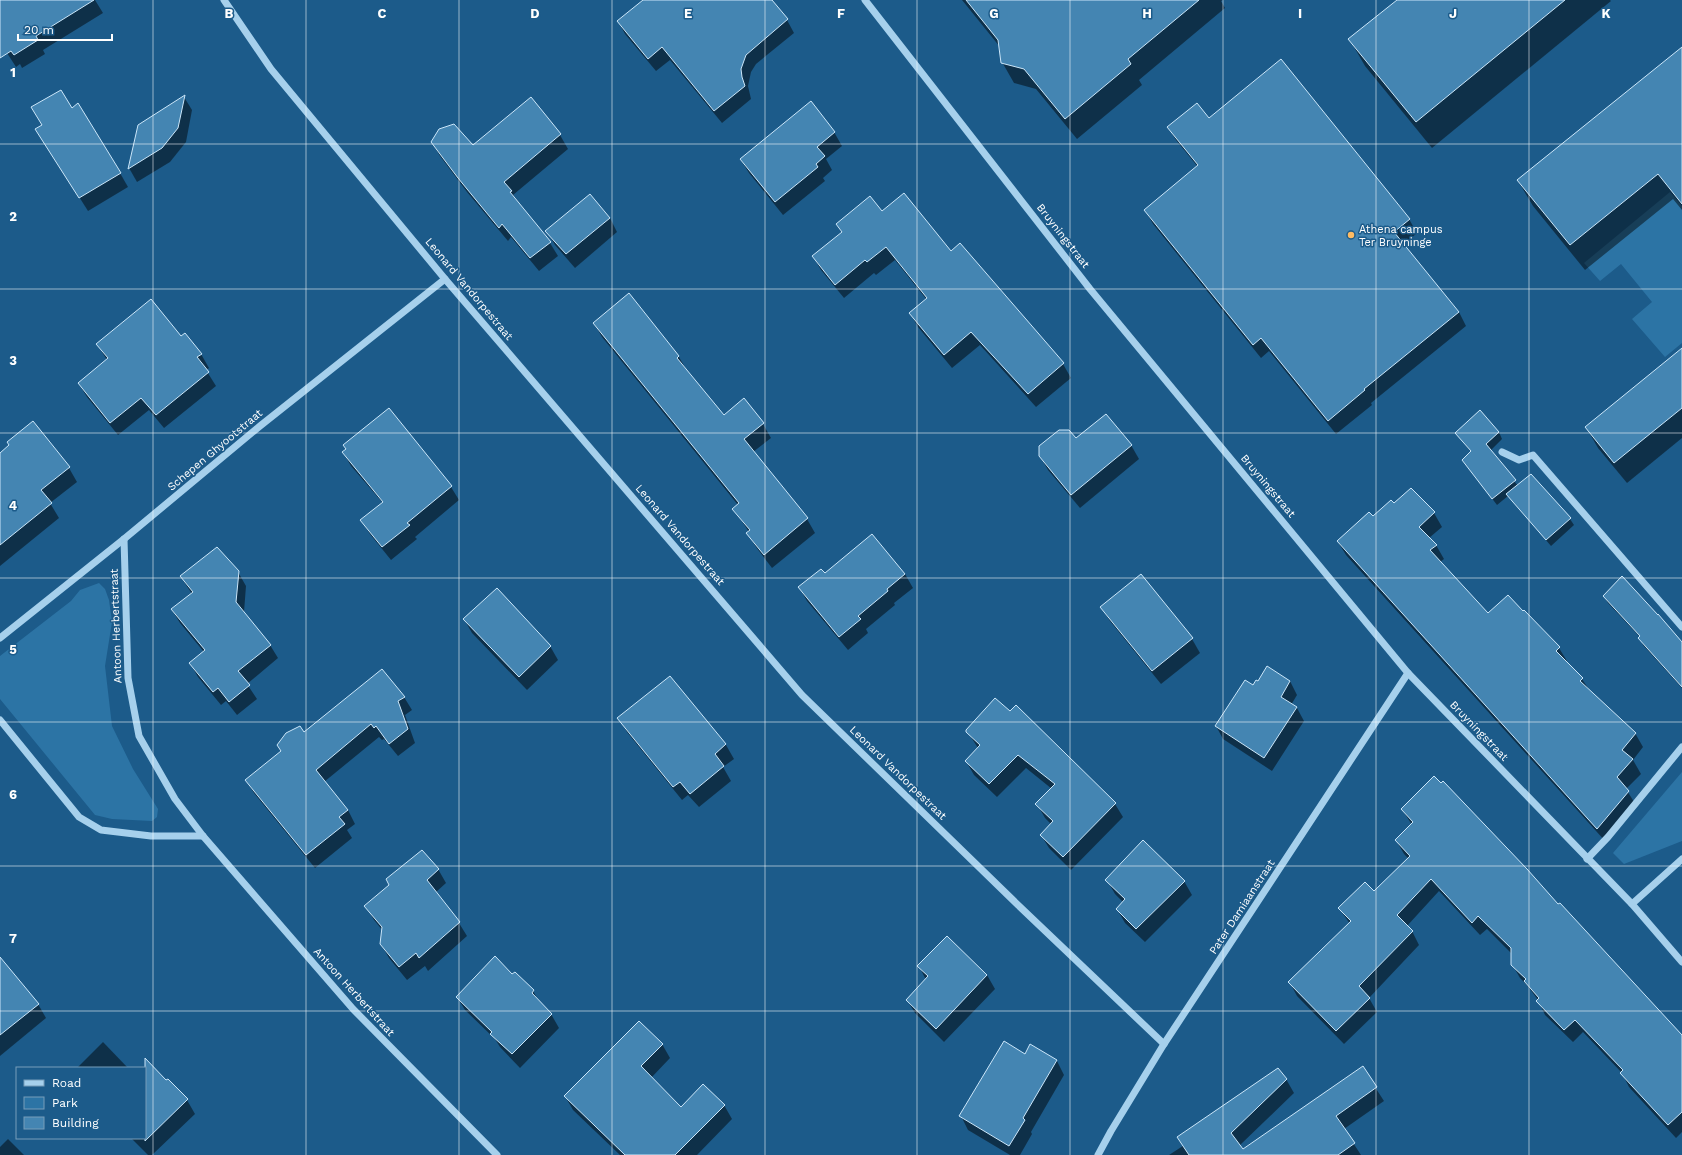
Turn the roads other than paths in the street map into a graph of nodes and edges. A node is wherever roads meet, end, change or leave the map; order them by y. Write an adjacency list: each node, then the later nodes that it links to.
1 (224, 0): 3 (street, Leonard Vandorpestraat)
2 (865, 0): 8 (street, Bruyningstraat)
3 (445, 279): 5 (street, Schepen Ghyootstraat); 16 (street, Leonard Vandorpestraat)
4 (1502, 452): 6 (street)
5 (124, 539): 7 (street, Schepen Ghyootstraat); 11 (street, Antoon Herbertstraat)
6 (1682, 627)
7 (0, 638)
8 (1408, 673): 12 (street, Bruyningstraat); 16 (street, Pater Damiaanstraat)
9 (0, 720): 11 (street)
10 (1682, 747): 12 (street)
11 (202, 836): 17 (street, Antoon Herbertstraat)
12 (1587, 859): 14 (street, Bruyningstraat)
13 (1682, 859): 14 (street)
14 (1632, 904): 15 (street, Bruyningstraat)
15 (1682, 962)
16 (1164, 1044): 18 (street, Pater Damiaanstraat)
17 (497, 1155)
18 (1098, 1155)

